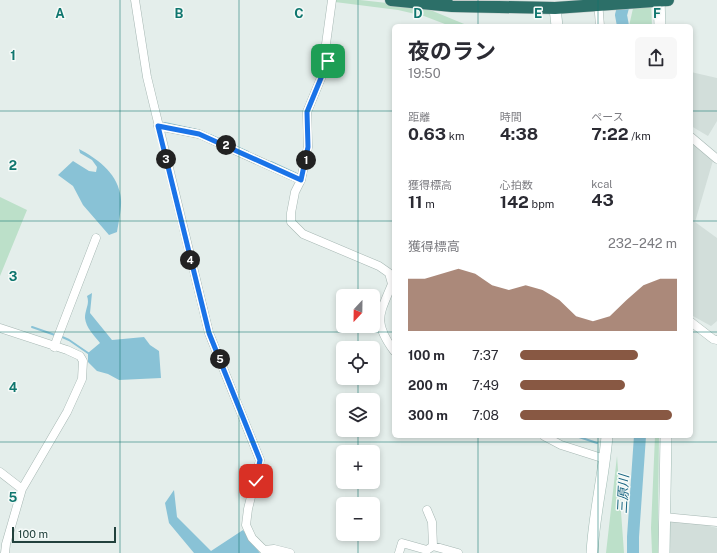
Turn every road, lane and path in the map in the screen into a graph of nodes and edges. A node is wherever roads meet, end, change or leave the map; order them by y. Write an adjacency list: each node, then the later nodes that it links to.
1 (135, 0): 11 (street)
2 (332, 0): 14 (street)
3 (391, 0): 6 (highway)
4 (662, 0): 5 (highway); 10 (street)
5 (600, 2): 7 (highway); 9 (street)
6 (456, 3): 7 (highway)
7 (555, 8): 8 (street)
8 (557, 24)
9 (600, 24)
10 (660, 24)
11 (158, 126): 14 (street); 33 (street)
12 (693, 140): 13 (street)
13 (717, 159)
14 (301, 180): 16 (street)
15 (96, 238): 21 (street)
16 (392, 284)
17 (392, 284): 22 (street)
18 (693, 324): 20 (street)
19 (0, 328): 21 (street)
20 (717, 340)
21 (54, 347): 28 (street)
22 (392, 348)
23 (548, 438): 26 (street)
24 (607, 438): 26 (street)
25 (666, 438): 30 (street)
26 (605, 459): 38 (street)
27 (0, 472): 28 (street)
28 (22, 489): 34 (street)
29 (427, 510): 32 (street)
30 (664, 516): 31 (street); 39 (street)
31 (717, 522)
32 (433, 546): 36 (street); 37 (street)
33 (265, 551): 35 (street)
34 (5, 553)
35 (290, 553)
36 (399, 553)
37 (458, 553)
38 (592, 553)
39 (664, 553)

